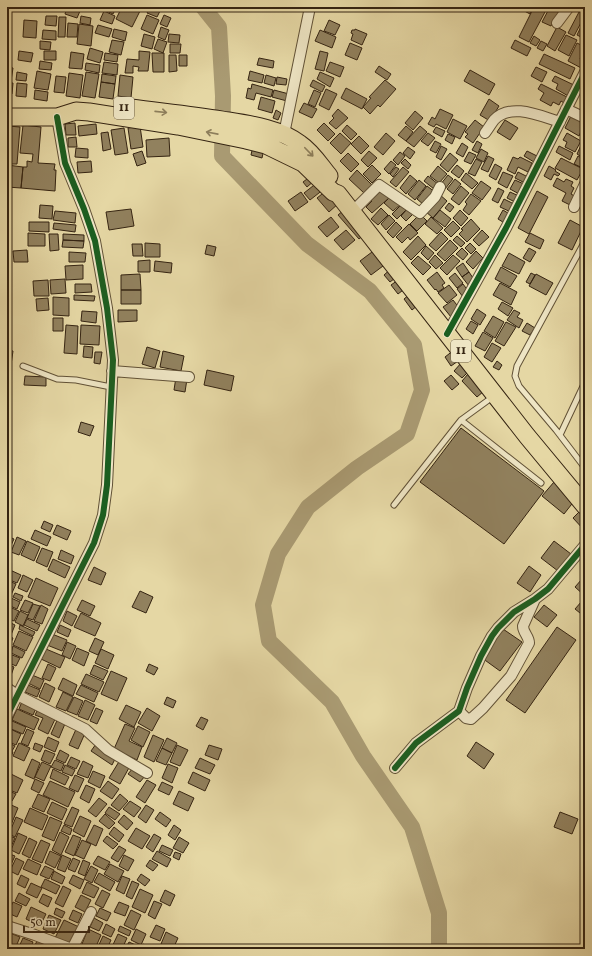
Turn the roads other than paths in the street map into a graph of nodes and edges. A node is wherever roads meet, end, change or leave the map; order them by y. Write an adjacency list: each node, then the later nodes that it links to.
1 (310, 7): 12 (street)
2 (569, 7): 3 (street)
3 (557, 23)
4 (585, 72): 5 (street)
5 (566, 109): 8 (street); 9 (street)
6 (64, 115): 7 (highway, 11); 10 (highway, 11); 21 (street)
7 (7, 117)
8 (585, 118)
9 (560, 122): 11 (street); 19 (street)
10 (248, 132): 12 (highway, 11); 15 (highway, 11)
11 (485, 133)
12 (284, 134): 15 (highway, 11, one-way to 15)
13 (585, 184): 16 (street)
14 (440, 187): 17 (street)
15 (338, 194): 17 (highway, 11)
16 (574, 206)
17 (352, 212): 19 (highway, 11)
18 (585, 241): 27 (lane)
19 (447, 334): 25 (highway, 11)
20 (23, 366): 24 (lane)
21 (112, 371): 22 (street); 24 (street)
22 (189, 377)
23 (585, 382): 27 (lane)
24 (111, 387): 35 (street)
25 (496, 395): 26 (lane); 31 (highway, 11)
26 (461, 420): 29 (lane); 30 (lane)
27 (560, 435): 28 (lane)
28 (585, 468)
29 (541, 483)
30 (394, 505)
31 (585, 506)
32 (585, 545): 33 (street)
33 (535, 599): 36 (street); 36 (street)
34 (7, 688): 35 (street)
35 (17, 695): 37 (street); 39 (street)
36 (459, 711): 38 (street)
37 (7, 716)
38 (395, 768)
39 (146, 773)
40 (91, 912): 42 (street)
41 (7, 926): 42 (street)
42 (72, 949)

